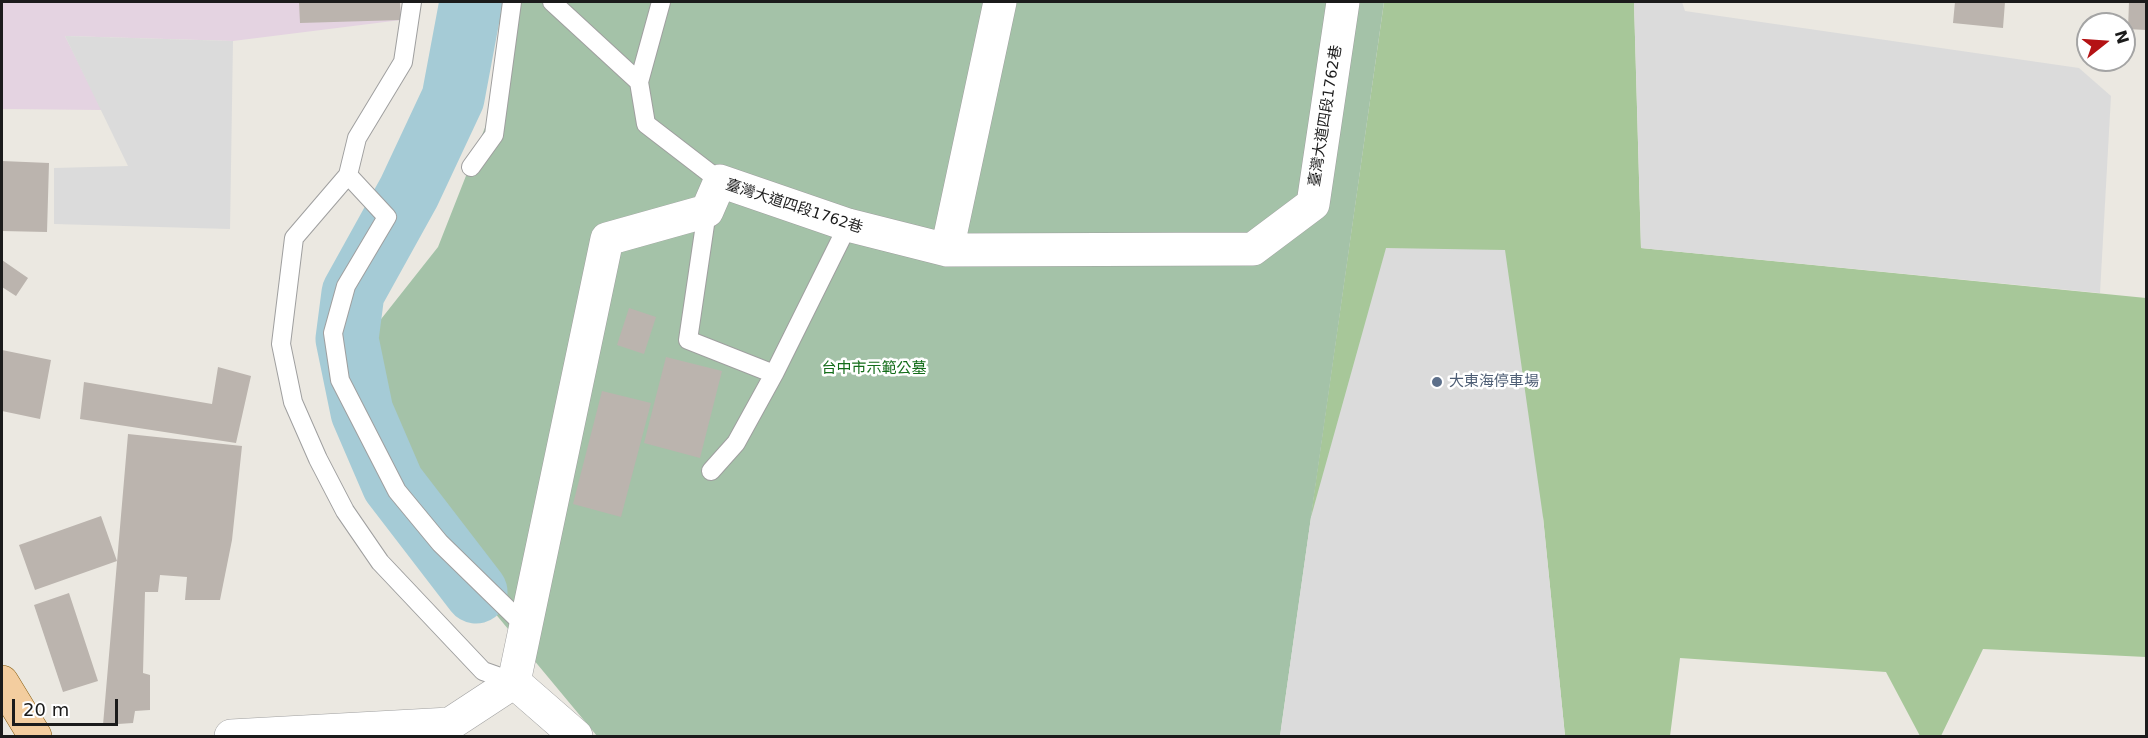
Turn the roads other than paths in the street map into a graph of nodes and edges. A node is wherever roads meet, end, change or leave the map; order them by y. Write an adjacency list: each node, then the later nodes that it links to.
1 (412, 2): 9 (lane)
2 (512, 2): 8 (lane)
3 (552, 2): 7 (lane)
4 (661, 2): 7 (lane)
5 (1000, 2): 13 (street)
6 (1343, 2): 13 (street, 臺灣大道四段1762巷)
7 (639, 82): 10 (lane)
8 (471, 167)
9 (348, 175): 16 (lane); 18 (lane)
10 (720, 181): 11 (street, 臺灣大道四段1762巷); 12 (street, 臺灣大道四段1762巷)
11 (707, 211): 14 (lane); 16 (street)
12 (848, 225): 13 (street, 臺灣大道四段1762巷); 14 (lane)
13 (947, 250)
14 (774, 374): 15 (lane)
15 (711, 471)
16 (524, 625): 18 (street)
17 (2, 682): 19 (main road)
18 (514, 682): 20 (street); 21 (street)
19 (34, 736)
20 (231, 736)
21 (576, 736)

